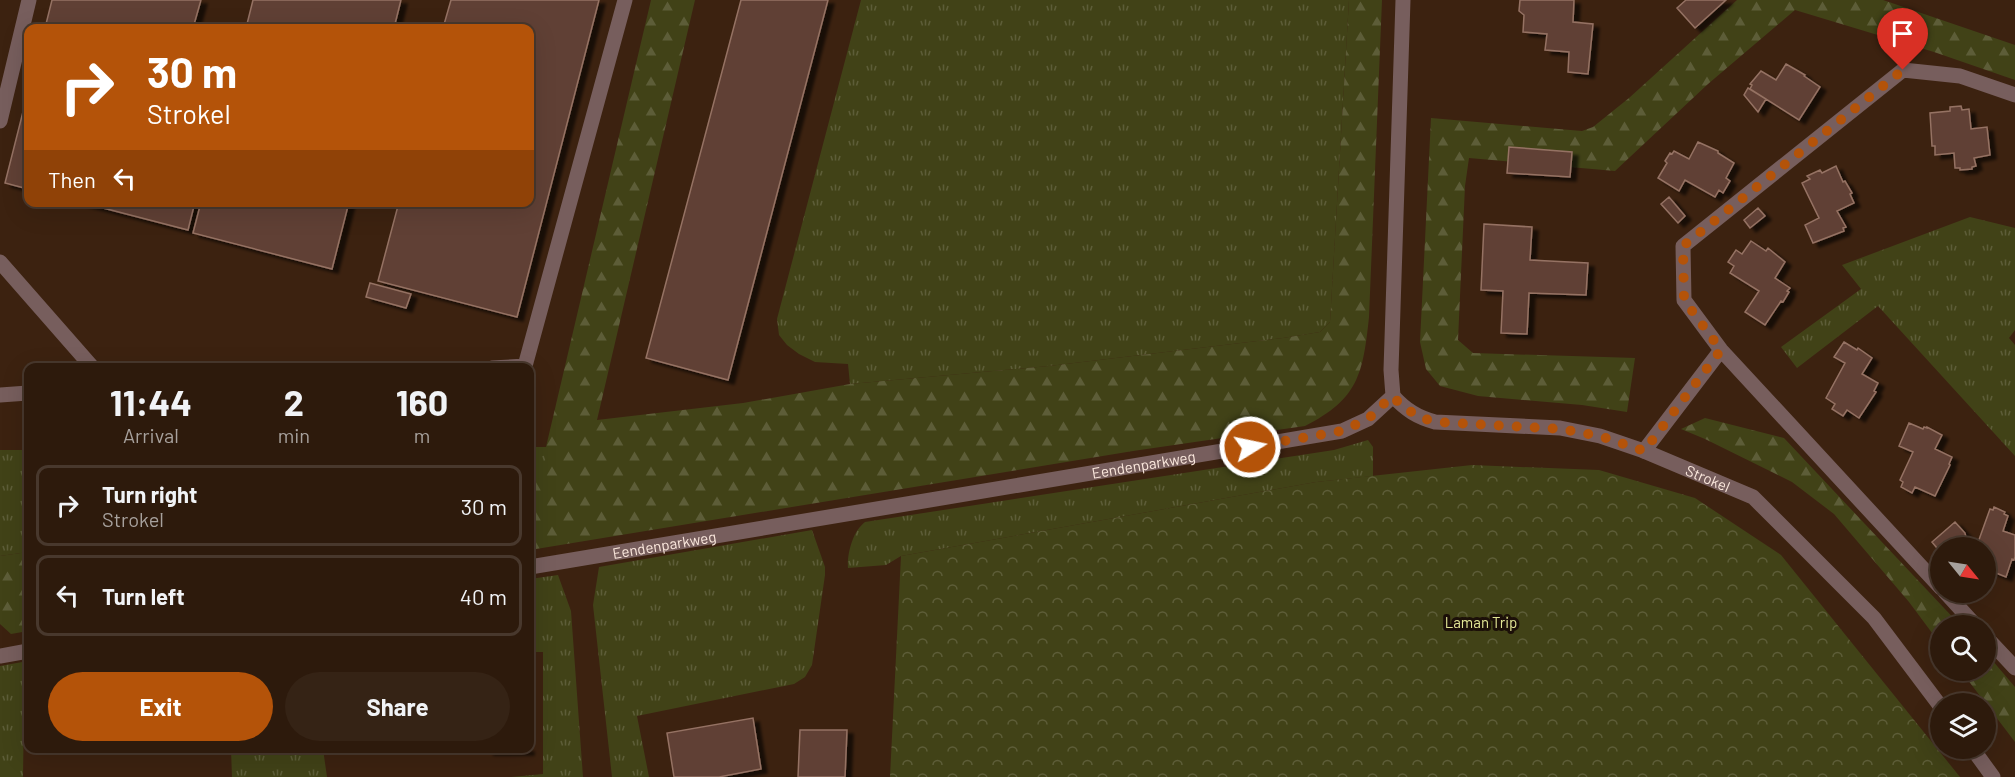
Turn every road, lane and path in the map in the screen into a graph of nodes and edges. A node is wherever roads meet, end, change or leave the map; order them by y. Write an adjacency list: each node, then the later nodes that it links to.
1 (29, 0): 5 (street)
2 (625, 0): 9 (street)
3 (1403, 0): 12 (street)
4 (2015, 95): 7 (street)
5 (0, 121)
6 (0, 262): 8 (street)
7 (1721, 350): 13 (street); 15 (street)
8 (89, 363)
9 (526, 363)
10 (24, 393): 11 (street)
11 (0, 395)
12 (1392, 396): 13 (street, Strokel); 14 (street, Eendenparkweg)
13 (1644, 451): 22 (street, Strokel)
14 (534, 566)
15 (1930, 576)
16 (1955, 603): 17 (street)
17 (1966, 615)
18 (1996, 648): 21 (street)
19 (24, 652): 20 (street)
20 (0, 656)
21 (2015, 668)
22 (1930, 693)
23 (1980, 759): 24 (street)
24 (1993, 777)

